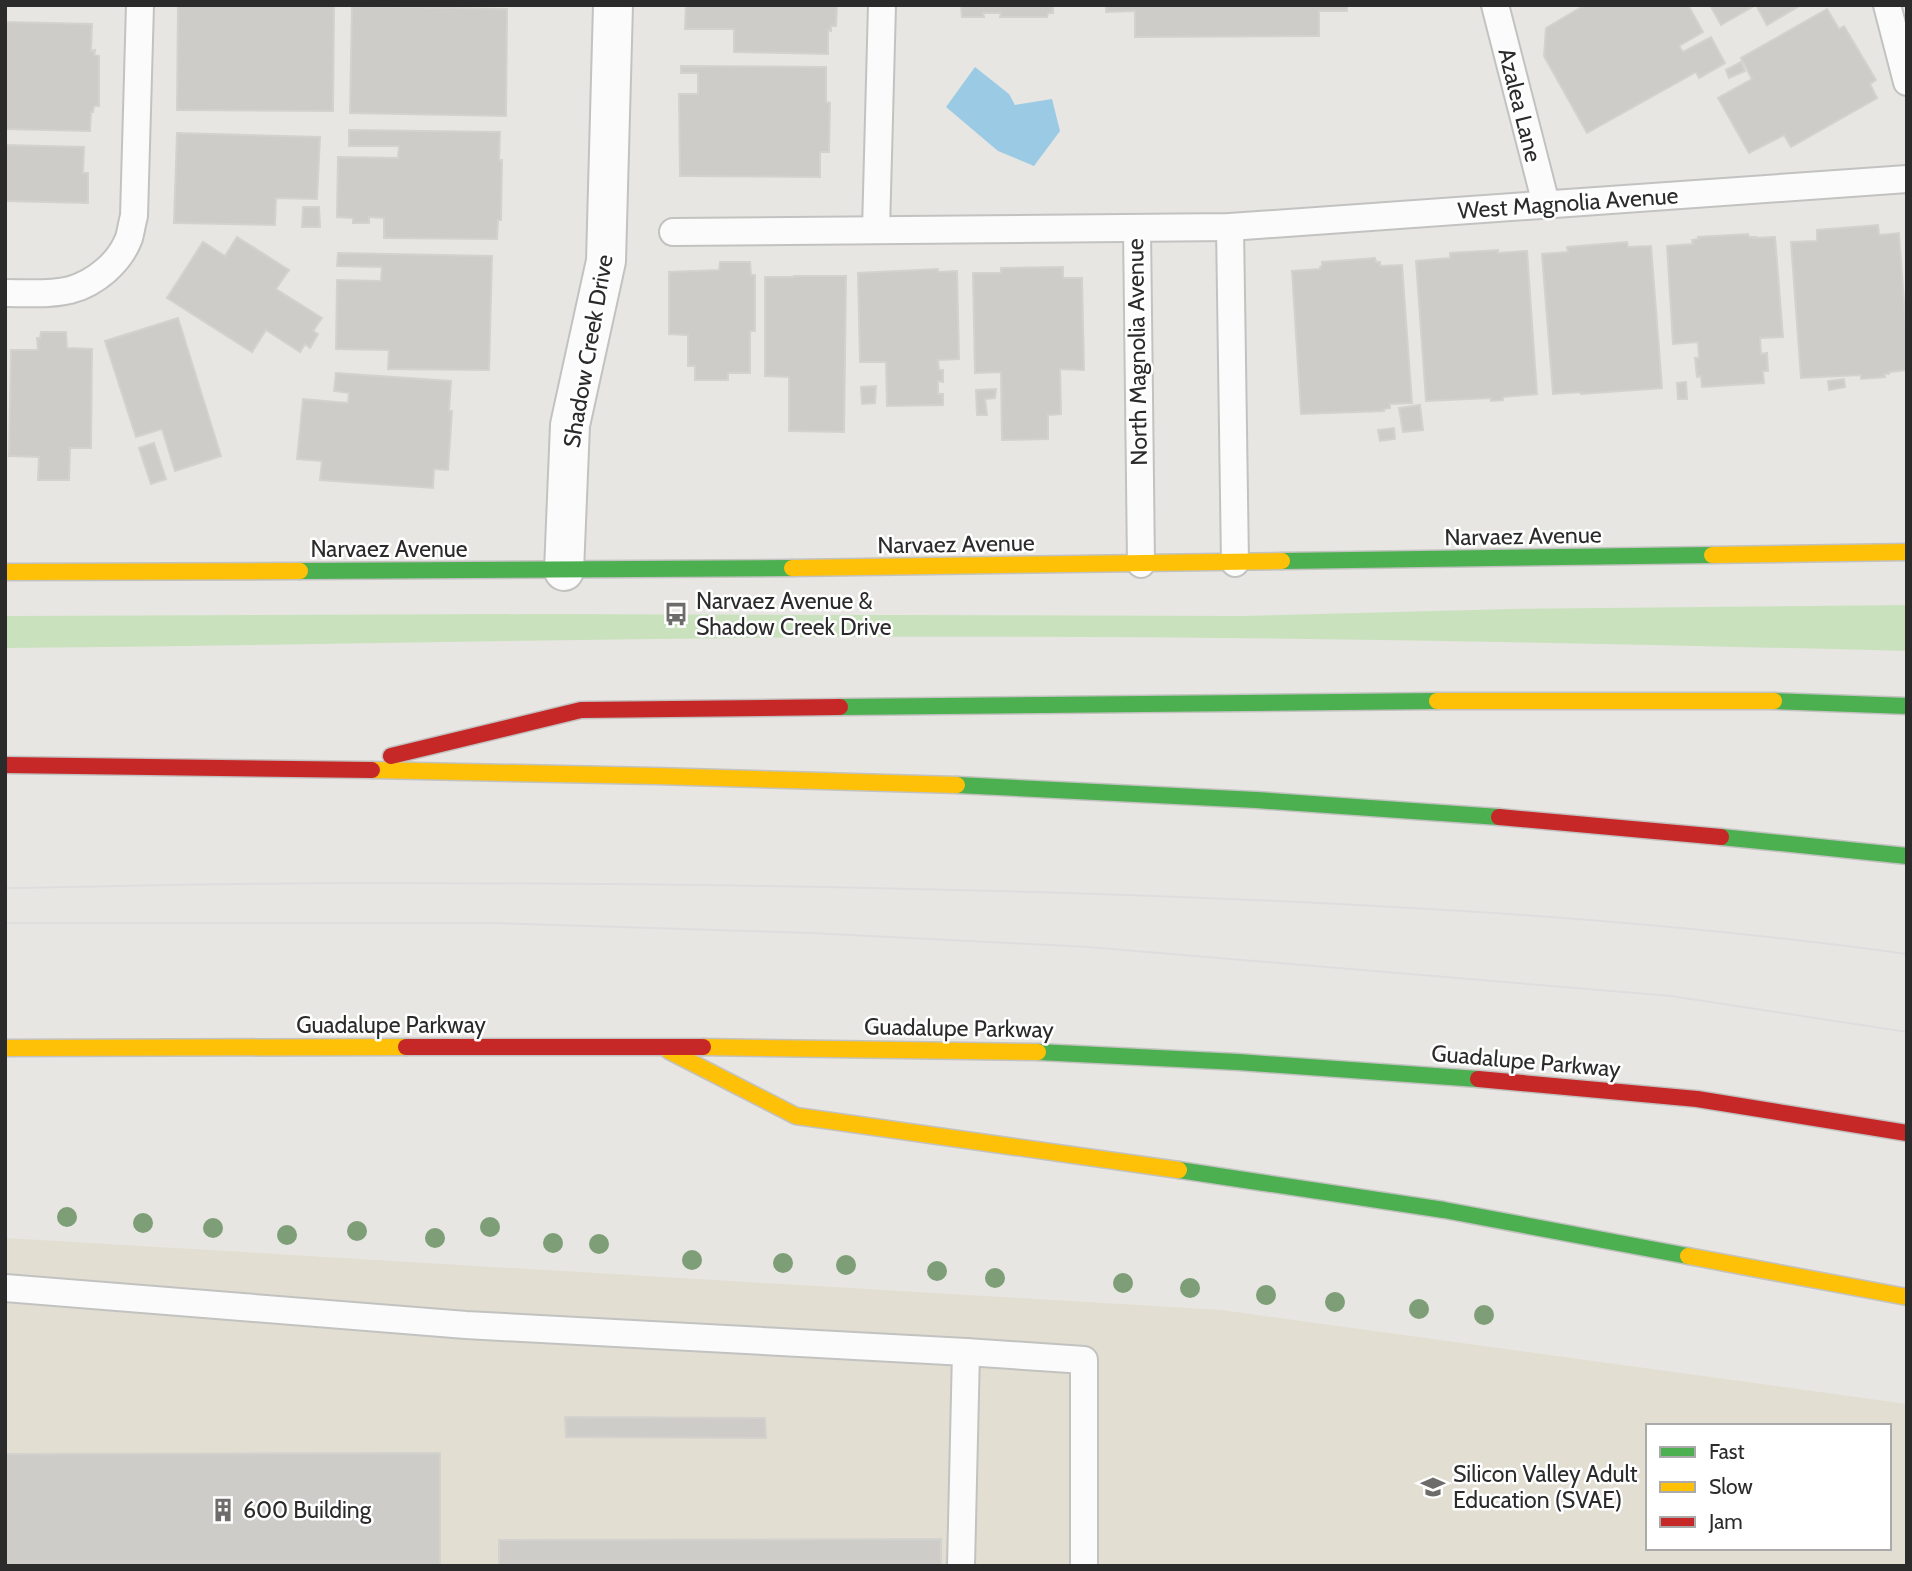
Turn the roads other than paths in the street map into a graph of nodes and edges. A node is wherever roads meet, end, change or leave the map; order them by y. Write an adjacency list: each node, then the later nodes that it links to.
1 (140, 5): 13 (lane)
2 (613, 5): 17 (street, Shadow Creek Drive)
3 (882, 5): 11 (lane)
4 (1495, 5): 8 (lane, Azalea Lane)
5 (1887, 5): 6 (lane)
6 (1907, 82)
7 (1907, 179): 8 (lane, West Magnolia Avenue)
8 (1546, 204): 9 (lane, West Magnolia Avenue)
9 (1230, 227): 10 (lane, West Magnolia Avenue); 15 (lane)
10 (1137, 229): 11 (lane, North Magnolia Avenue); 16 (lane, North Magnolia Avenue)
11 (876, 230): 12 (lane, North Magnolia Avenue)
12 (673, 232)
13 (5, 293)
14 (1907, 552): 15 (main road, Narvaez Avenue)
15 (1235, 563): 16 (main road, Narvaez Avenue)
16 (1141, 564): 17 (main road, Narvaez Avenue)
17 (564, 571): 18 (main road, Narvaez Avenue)
18 (5, 572)
19 (1907, 706): 21 (main road)
20 (5, 765): 21 (main road)
21 (338, 769): 22 (main road)
22 (1907, 856)
23 (661, 1047): 24 (main road, Guadalupe Parkway); 25 (main road, Guadalupe Parkway); 27 (main road)
24 (5, 1048)
25 (1907, 1133)
26 (5, 1288): 28 (lane)
27 (1907, 1297)
28 (965, 1352): 29 (lane); 30 (lane)
29 (961, 1566)
30 (1084, 1566)

